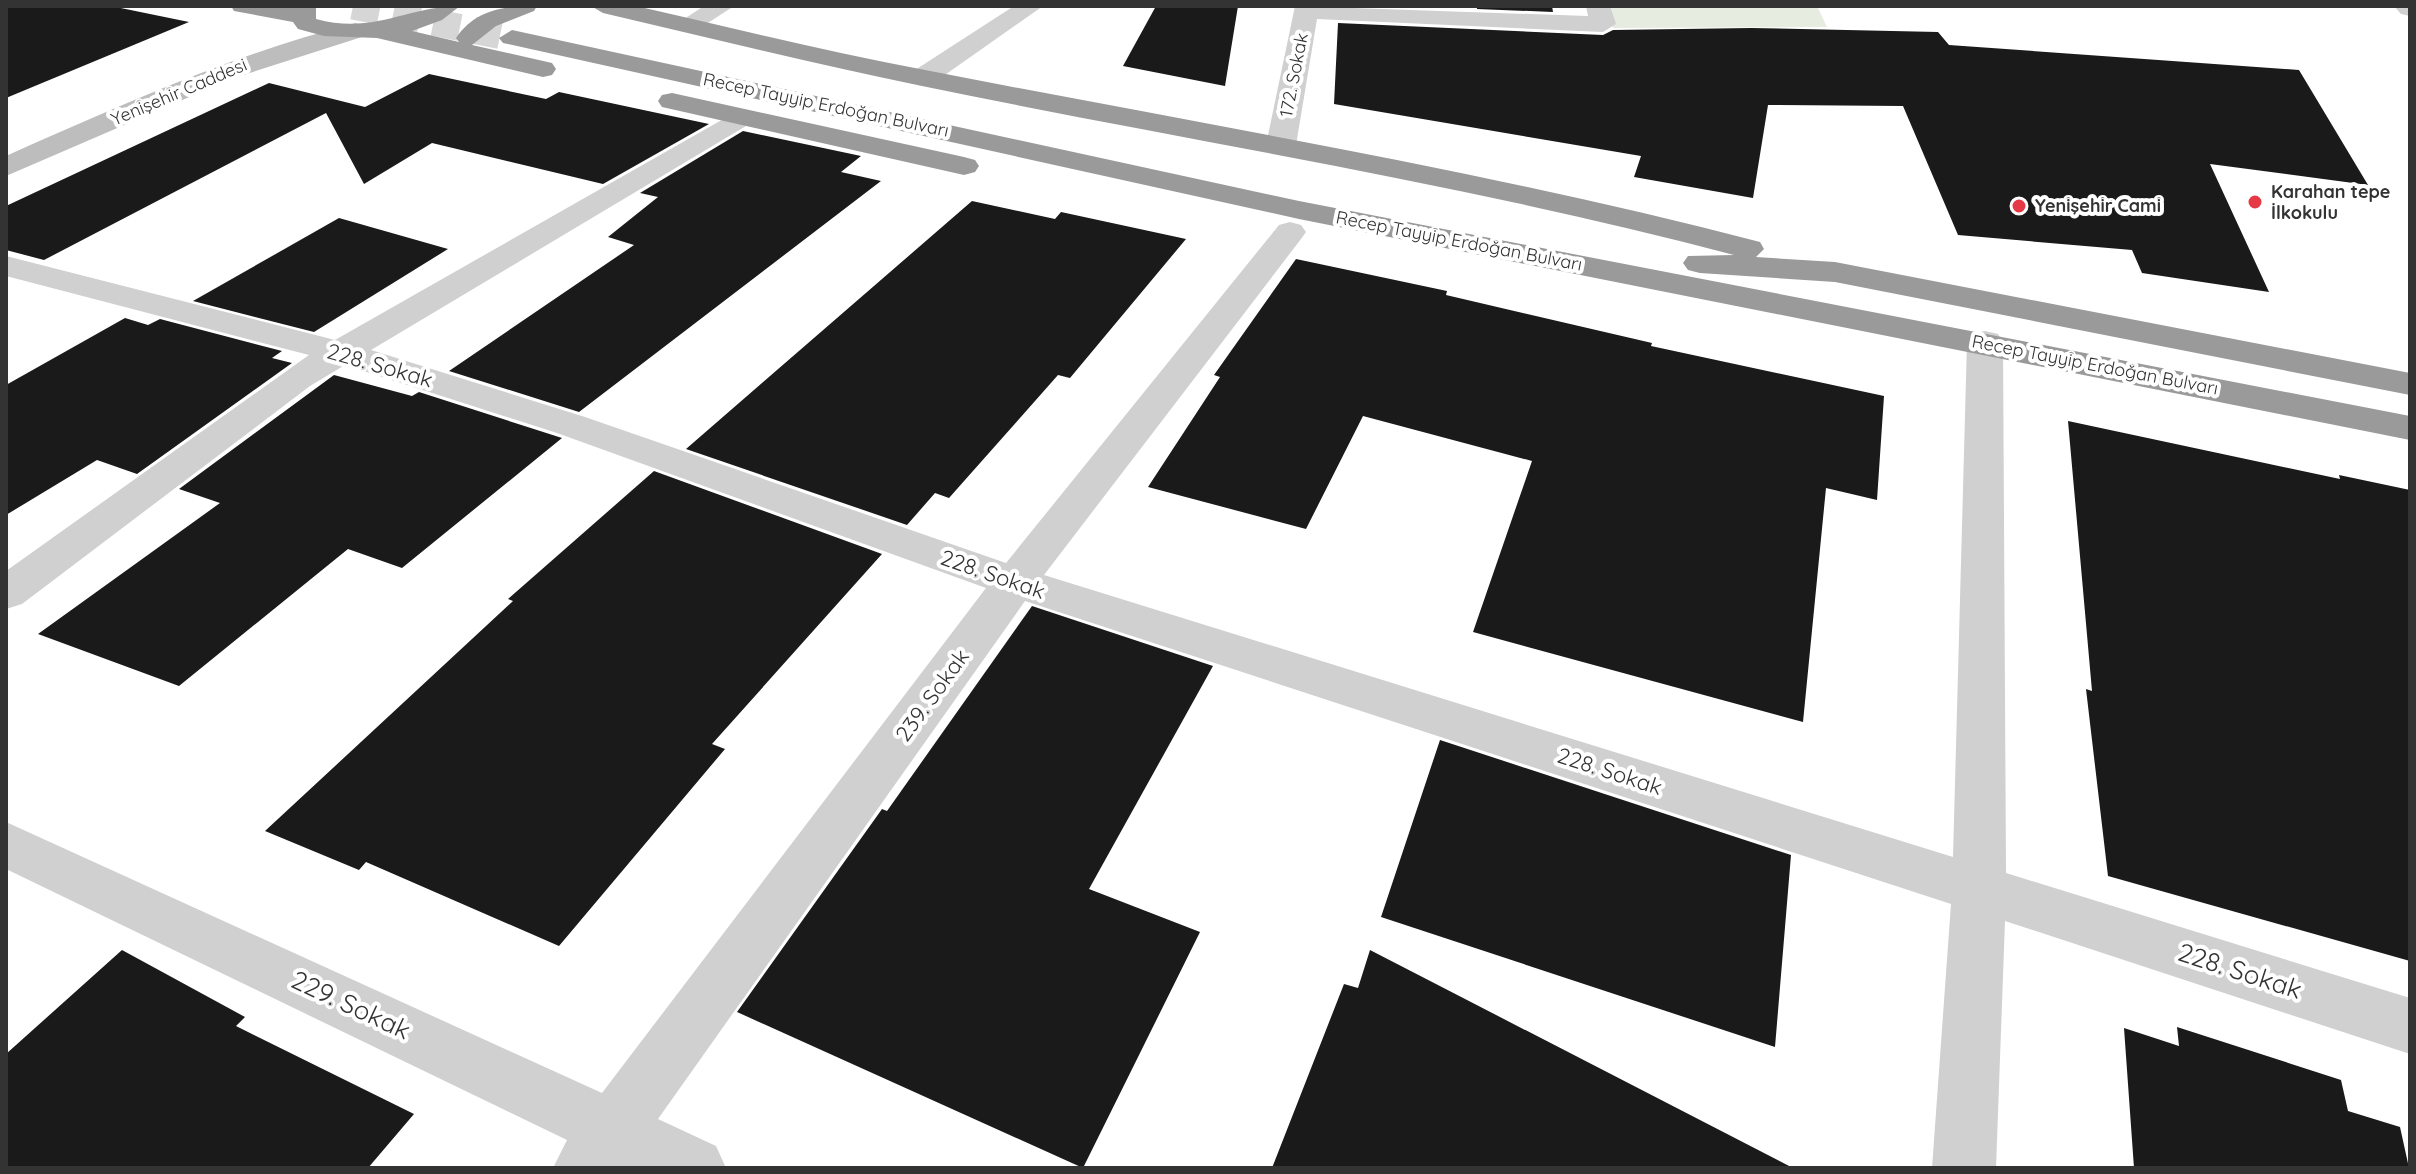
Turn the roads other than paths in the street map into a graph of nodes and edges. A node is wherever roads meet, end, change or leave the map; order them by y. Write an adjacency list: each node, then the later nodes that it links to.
1 (243, 6): 8 (highway)
2 (448, 6): 11 (highway)
3 (603, 6): 10 (highway)
4 (722, 6): 10 (street)
5 (1031, 6): 13 (street)
6 (1598, 6): 7 (street)
7 (1307, 8): 15 (street, 172. Sokak)
8 (303, 14): 11 (highway); 16 (main road, Yenişehir Caddesi)
9 (522, 23): 12 (highway); 20 (highway, Recep Tayyip Erdoğan Bulvarı); 21 (highway, Recep Tayyip Erdoğan Bulvarı)
10 (688, 25): 13 (highway)
11 (365, 30): 12 (highway); 17 (main road, Yenişehir Caddesi)
12 (473, 52): 14 (highway)
13 (922, 78): 15 (highway)
14 (741, 117): 18 (highway); 22 (street)
15 (1281, 145): 20 (highway)
16 (6, 157)
17 (6, 167)
18 (1290, 232): 21 (highway); 25 (street, 239. Sokak)
19 (6, 266): 22 (street, 228. Sokak)
20 (1835, 272): 23 (highway, Recep Tayyip Erdoğan Bulvarı)
21 (1985, 342): 24 (highway, Recep Tayyip Erdoğan Bulvarı); 28 (street)
22 (340, 353): 25 (street, 228. Sokak); 26 (street)
23 (2410, 384)
24 (2410, 428)
25 (1015, 582): 28 (street, 228. Sokak); 30 (street, 239. Sokak)
26 (6, 593)
27 (6, 844): 30 (street, 229. Sokak)
28 (1979, 888): 29 (street, 228. Sokak); 32 (street)
29 (2410, 1026)
30 (600, 1148): 31 (street, 229. Sokak)
31 (694, 1168)
32 (1964, 1168)

